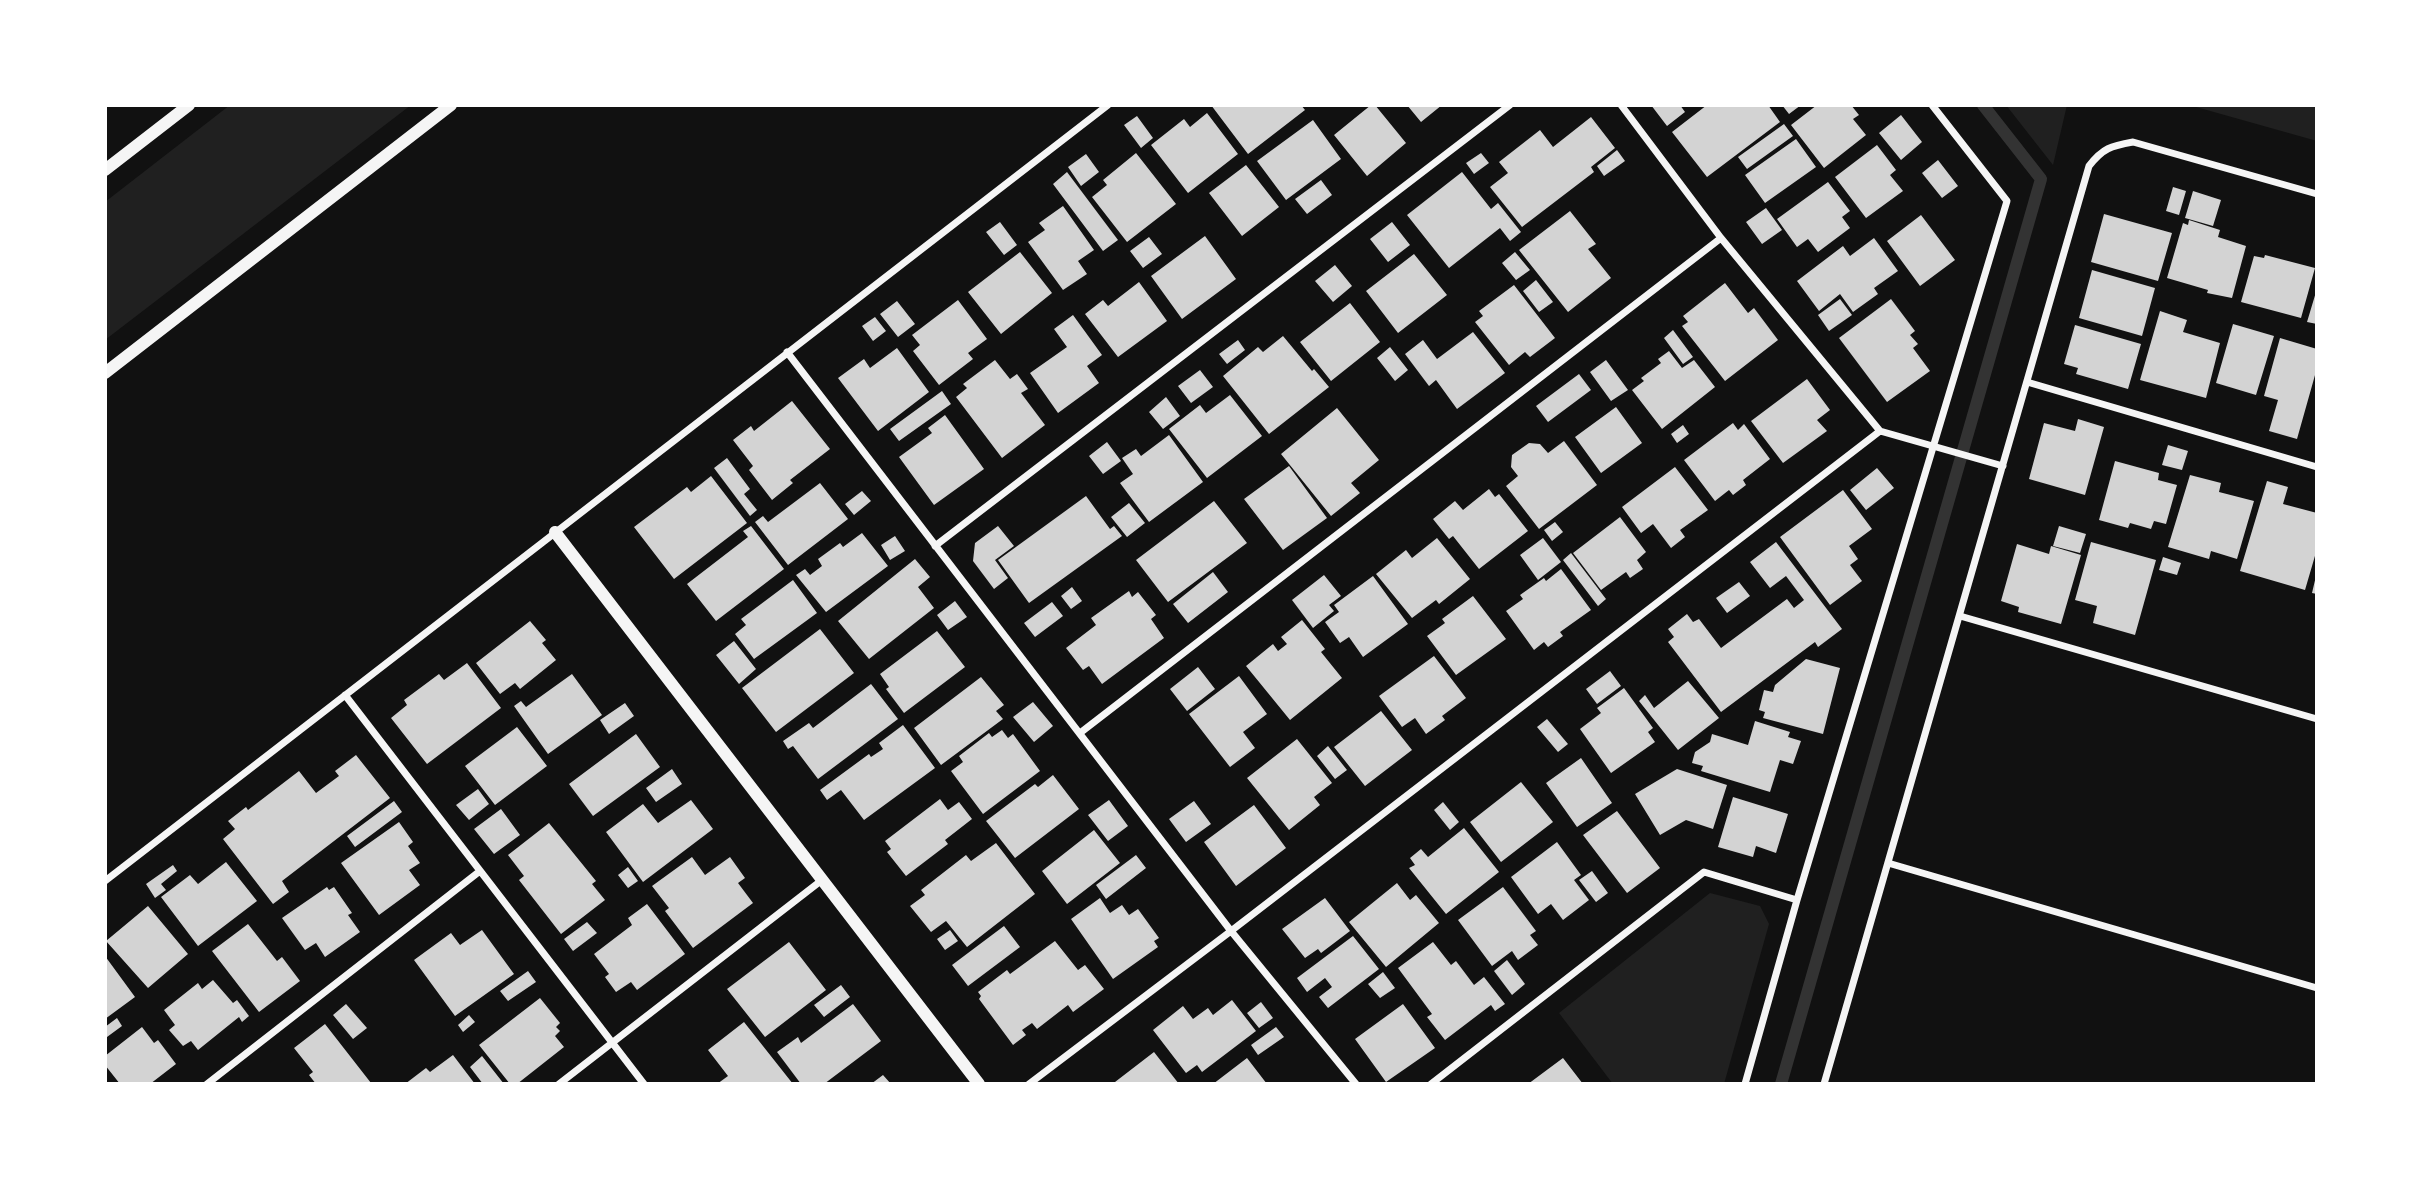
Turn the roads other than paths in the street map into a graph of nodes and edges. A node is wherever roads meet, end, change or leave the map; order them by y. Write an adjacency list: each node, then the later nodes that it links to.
1 (189, 105): 7 (street)
2 (451, 105): 11 (street)
3 (1108, 105): 10 (street)
4 (1510, 105): 18 (street)
5 (1620, 105): 9 (street)
6 (1932, 105): 14 (street)
7 (105, 170)
8 (2317, 194): 12 (street)
9 (1721, 238): 13 (street); 22 (street)
10 (787, 352): 17 (street); 18 (street)
11 (105, 373)
12 (2027, 382): 15 (street); 16 (street)
13 (1880, 430): 14 (street); 28 (street)
14 (1933, 446): 15 (street); 27 (street)
15 (2003, 466): 19 (street)
16 (2317, 467)
17 (555, 532): 20 (street); 25 (street)
18 (935, 546): 22 (street)
19 (1960, 616): 21 (street); 23 (street)
20 (345, 695): 24 (street); 26 (street)
21 (2317, 719)
22 (1080, 733): 28 (street)
23 (1888, 863): 29 (street); 39 (street)
24 (480, 871): 30 (street); 31 (street)
25 (822, 880): 30 (street); 34 (street)
26 (105, 881)
27 (1797, 900): 37 (street); 38 (street)
28 (1231, 931): 35 (street); 36 (street)
29 (2317, 988)
30 (612, 1043): 32 (street); 33 (street)
31 (207, 1084)
32 (559, 1084)
33 (644, 1084)
34 (979, 1084)
35 (1029, 1084)
36 (1356, 1084)
37 (1431, 1084)
38 (1745, 1084)
39 (1824, 1084)

